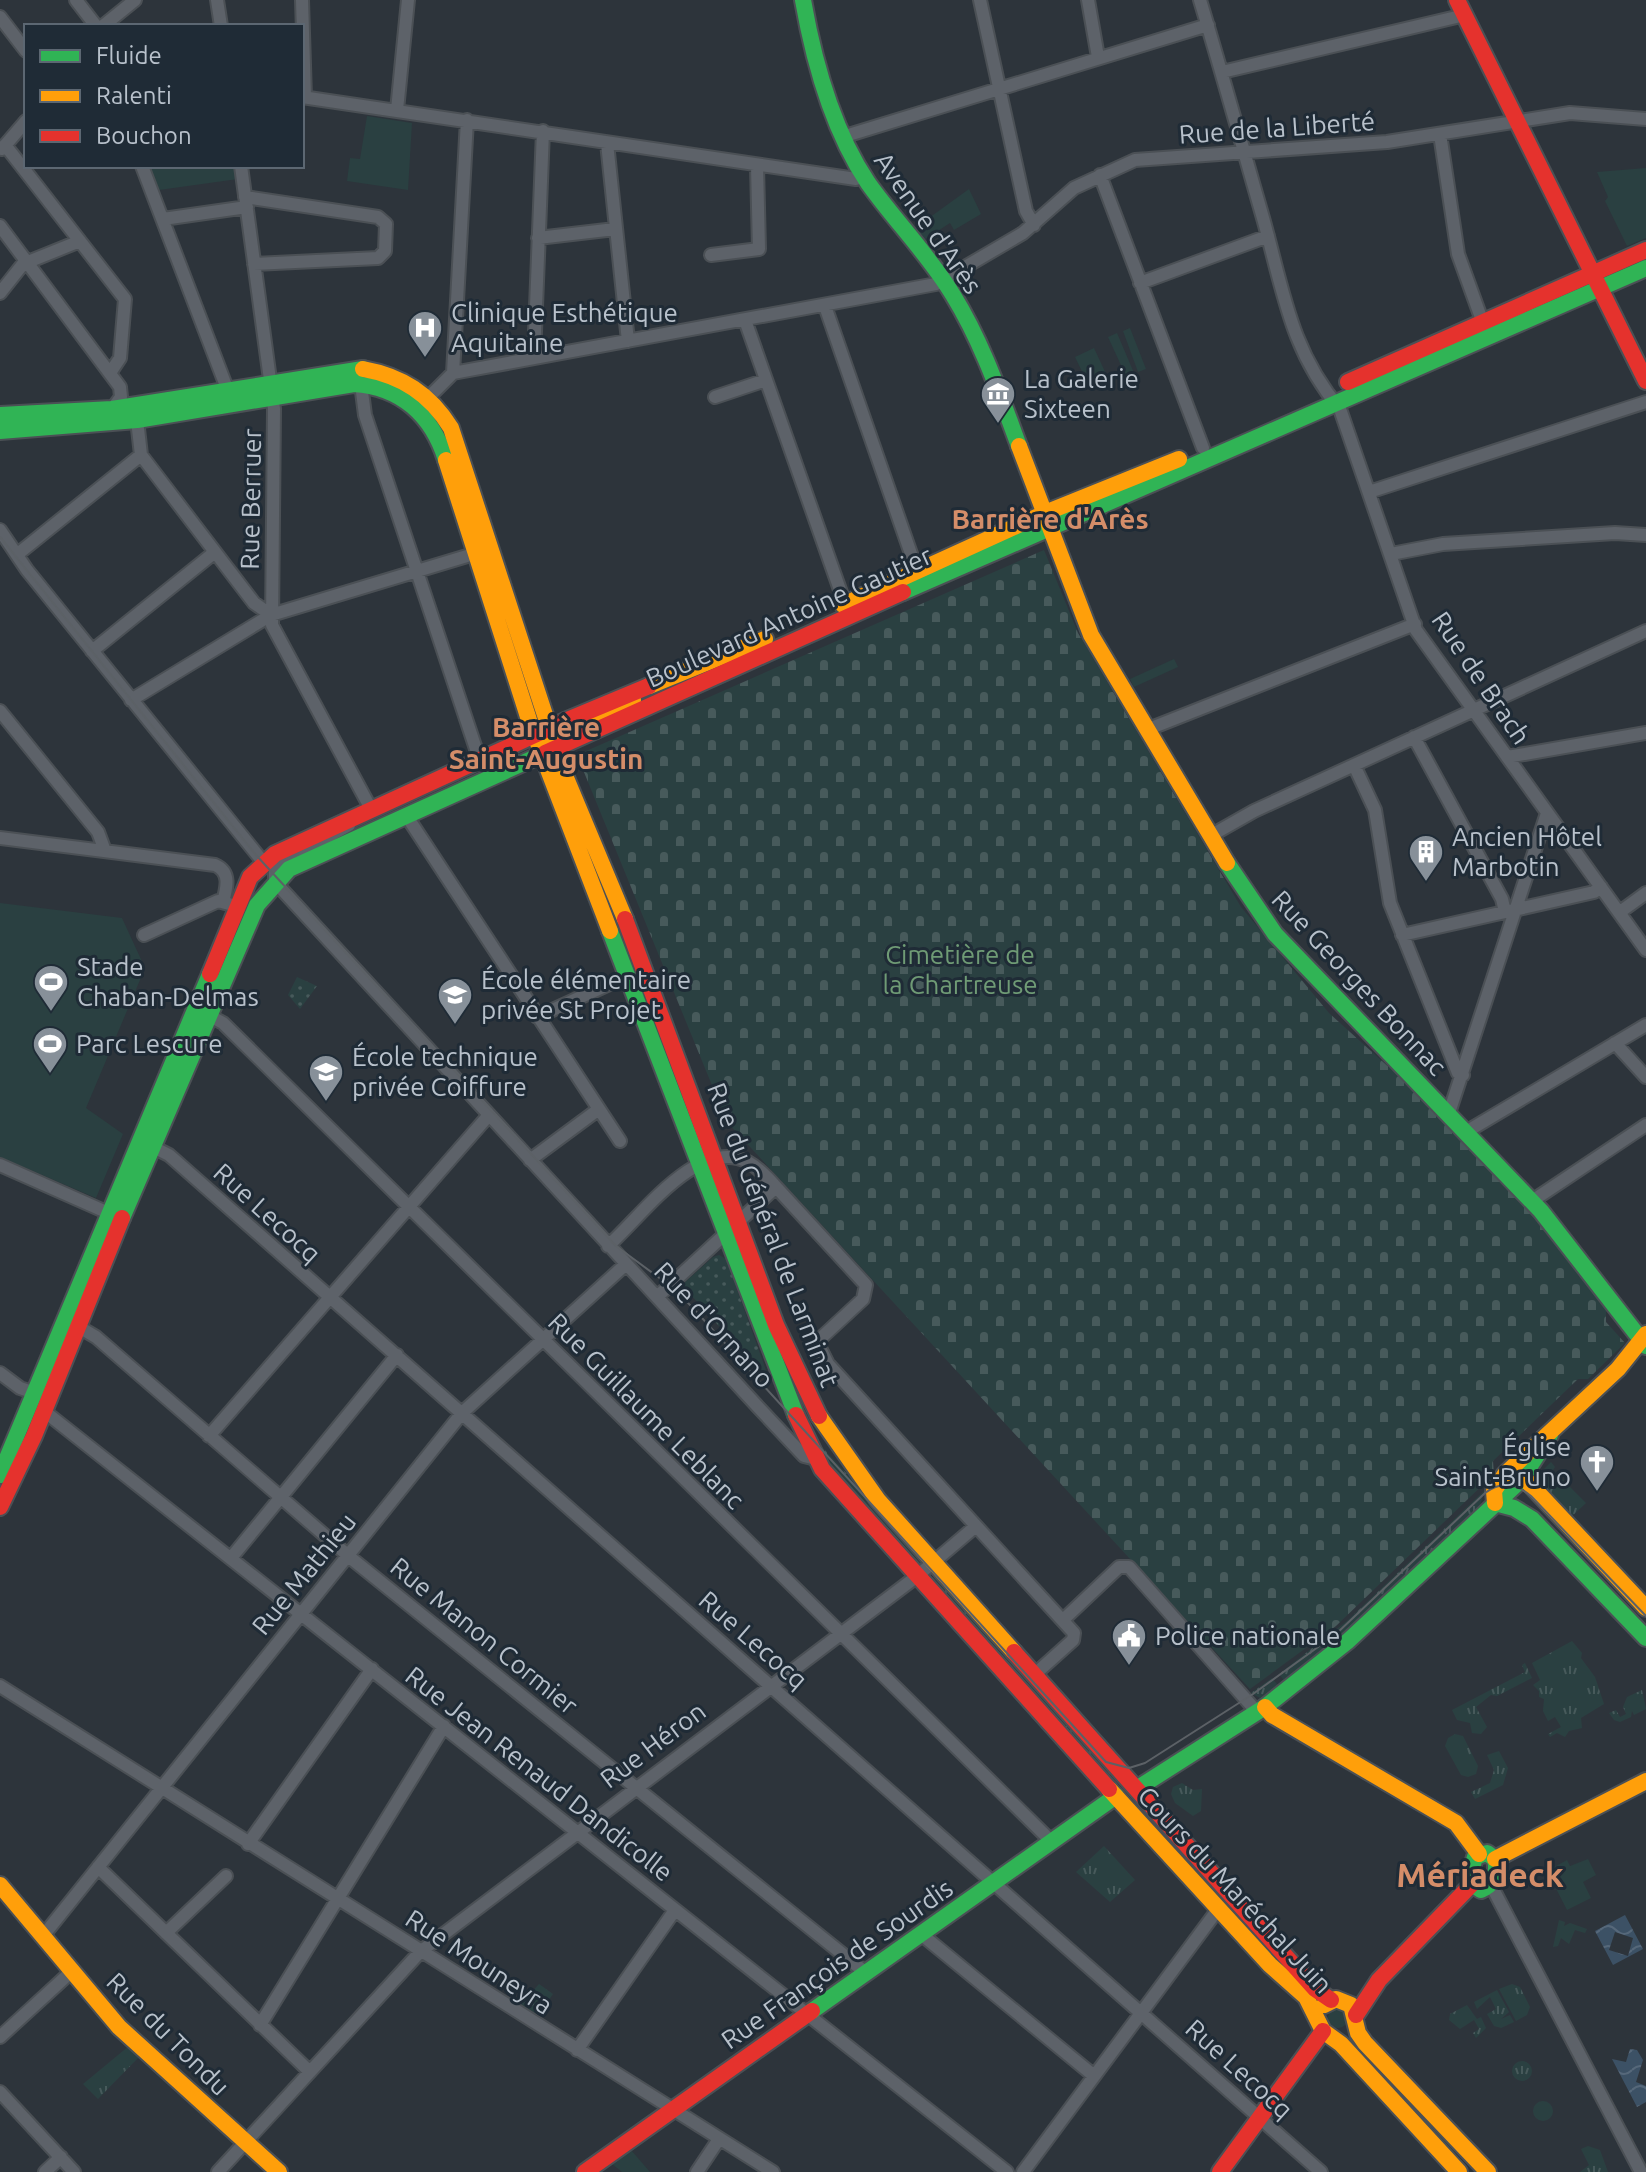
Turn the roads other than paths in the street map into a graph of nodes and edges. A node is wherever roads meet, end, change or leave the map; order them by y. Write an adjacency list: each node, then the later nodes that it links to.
1 (76, 0): 12 (street)
2 (135, 0): 13 (street)
3 (217, 0): 14 (street)
4 (302, 0): 15 (street)
5 (408, 0): 22 (street)
6 (803, 0): 29 (main road, Avenue d'Arès)
7 (980, 0): 20 (street)
8 (1088, 0): 18 (street)
9 (1200, 0): 16 (street, Rue de Brach)
10 (1461, 8): 19 (street); 25 (main road)
11 (0, 17): 17 (street)
12 (94, 24)
13 (105, 24)
14 (221, 24)
15 (302, 24)
16 (1208, 25): 18 (street); 19 (street, Rue de Brach)
17 (24, 48)
18 (1098, 57): 20 (street)
19 (1222, 72): 32 (street, Rue de Brach)
20 (999, 89): 29 (street); 40 (street)
21 (304, 97): 22 (street)
22 (397, 110): 24 (street)
23 (1646, 119): 25 (street, Rue de la Liberté)
24 (467, 120): 27 (street); 62 (street)
25 (1517, 122): 28 (street, Rue de la Liberté); 51 (main road)
26 (24, 123): 31 (street)
27 (543, 131): 30 (street); 44 (street)
28 (1440, 134): 32 (street, Rue de la Liberté); 58 (street)
29 (842, 137): 37 (main road, Avenue d'Arès)
30 (607, 143): 33 (street); 42 (street)
31 (3, 148): 45 (street)
32 (1244, 153): 36 (street, Rue de la Liberté); 43 (street, Rue de Brach)
33 (757, 166): 37 (street); 47 (street)
34 (143, 168): 39 (street)
35 (241, 168): 38 (street, Rue Berruer)
36 (1100, 175): 40 (street, Rue de la Liberté); 53 (street)
37 (864, 176): 52 (main road, Avenue d'Arès)
38 (246, 202): 39 (street); 49 (street, Rue Berruer); 49 (street)
39 (163, 219): 67 (street)
40 (1034, 225): 52 (street, Rue de la Liberté)
41 (0, 226): 48 (street)
42 (615, 229): 44 (street); 59 (street)
43 (1268, 236): 53 (street); 70 (street, Rue de Brach)
44 (538, 238): 60 (street)
45 (80, 241): 48 (street); 61 (street)
46 (1646, 250): 51 (main road)
47 (711, 255)
48 (27, 262): 55 (street); 61 (street)
49 (254, 264): 66 (street, Rue Berruer)
50 (1646, 268): 54 (main road)
51 (1593, 272): 54 (main road); 58 (main road)
52 (945, 280): 56 (street, Rue de la Liberté); 79 (main road, Avenue d'Arès)
53 (1140, 283): 76 (street)
54 (1600, 288): 64 (main road); 70 (main road)
55 (0, 293)
56 (825, 306): 57 (street, Rue de la Liberté); 86 (street)
57 (745, 320): 59 (street, Rue de la Liberté); 63 (street)
58 (1483, 323): 70 (main road)
59 (628, 341): 60 (street, Rue de la Liberté)
60 (534, 357): 62 (street, Rue de la Liberté)
61 (110, 373): 72 (street)
62 (453, 373): 68 (street)
63 (766, 380): 69 (street); 88 (street)
64 (1646, 381)
65 (361, 384): 66 (main road); 84 (main road); 87 (street)
66 (272, 390): 67 (main road); 68 (main road); 74 (main road); 89 (street, Rue Berruer)
67 (228, 391): 72 (main road)
68 (429, 397): 101 (main road)
69 (715, 397)
70 (1330, 397): 76 (main road); 78 (street, Rue de Brach); 79 (main road)
71 (1646, 402): 78 (street)
72 (112, 409): 73 (main road)
73 (0, 415)
74 (137, 420): 75 (main road); 77 (street)
75 (0, 431)
76 (1203, 448): 79 (main road)
77 (141, 455): 82 (street); 83 (street)
78 (1369, 492): 85 (street, Rue de Brach)
79 (1048, 522): 86 (main road, Boulevard Antoine Gautier); 94 (main road, Boulevard Antoine Gautier); 98 (main road, Rue Georges Bonnac)
80 (0, 530): 83 (street)
81 (1646, 535): 85 (street)
82 (215, 552): 89 (street); 92 (street)
83 (19, 553): 92 (street)
84 (477, 553): 87 (street); 101 (main road)
85 (1391, 554): 90 (street, Rue de Brach)
86 (917, 571): 88 (main road, Boulevard Antoine Gautier)
87 (416, 572): 89 (street); 103 (street)
88 (845, 604): 93 (main road, Boulevard Antoine Gautier)
89 (271, 615): 95 (street); 105 (street, Rue Berruer)
90 (1415, 624): 96 (street, Rue de Brach); 98 (street)
91 (1646, 631): 96 (street)
92 (92, 651): 95 (street)
93 (666, 679): 94 (street); 101 (main road, Boulevard Antoine Gautier)
94 (682, 689): 101 (main road, Boulevard Antoine Gautier)
95 (131, 700): 111 (street)
96 (1473, 709): 100 (street); 102 (street, Rue de Brach)
97 (0, 711): 110 (street)
98 (1146, 730): 108 (main road, Rue Georges Bonnac)
99 (1646, 733): 102 (street)
100 (1414, 737): 104 (street); 116 (street)
101 (547, 742): 103 (main road, Boulevard Antoine Gautier); 106 (main road, Boulevard Antoine Gautier); 121 (main road, Rue du Général de Larminat); 136 (main road, Rue du Général de Larminat)
102 (1507, 757): 107 (street, Rue de Brach)
103 (480, 761): 105 (main road, Boulevard Antoine Gautier)
104 (1354, 765): 108 (street); 119 (street)
105 (371, 809): 111 (main road, Boulevard Antoine Gautier); 112 (street, Boulevard Antoine Gautier)
106 (412, 812): 112 (main road, Boulevard Antoine Gautier); 123 (street)
107 (1547, 813): 113 (street, Rue de Brach); 116 (street)
108 (1210, 836): 129 (main road, Rue Georges Bonnac)
109 (0, 838): 110 (street)
110 (105, 851): 115 (street)
111 (264, 863): 115 (main road)
112 (275, 882): 122 (main road); 130 (street, Rue d'Ornano)
113 (1601, 887): 116 (street); 117 (street, Rue de Brach)
114 (1646, 893): 117 (street)
115 (230, 905): 118 (street); 134 (main road)
116 (1510, 910): 119 (street); 126 (street)
117 (1620, 912): 120 (street, Rue de Brach)
118 (144, 935)
119 (1402, 935): 126 (street)
120 (1646, 950)
121 (627, 976): 123 (street); 136 (main road, Rue du Général de Larminat)
122 (208, 1015): 134 (main road); 141 (street, Rue Guillaume Leblanc)
123 (537, 1017): 128 (street)
124 (1646, 1025): 125 (street)
125 (1615, 1043): 127 (street); 132 (street)
126 (1463, 1075): 129 (street)
127 (1646, 1077)
128 (599, 1109): 133 (street); 135 (street)
129 (1449, 1113): 132 (main road, Rue Georges Bonnac)
130 (489, 1115): 135 (street, Rue d'Ornano); 141 (street)
131 (1646, 1125): 140 (street)
132 (1466, 1132): 140 (main road, Rue Georges Bonnac)
133 (620, 1141)
134 (146, 1144): 142 (main road); 147 (street, Rue Lecocq); 148 (main road)
135 (530, 1160): 144 (street, Rue d'Ornano)
136 (706, 1160): 139 (street); 143 (main road, Rue du Général de Larminat); 144 (street)
137 (3, 1166): 138 (street); 142 (street)
138 (0, 1181)
139 (776, 1187): 143 (street); 167 (street)
140 (1532, 1201): 151 (main road, Rue Georges Bonnac)
141 (409, 1208): 147 (street); 150 (street, Rue Guillaume Leblanc)
142 (111, 1211): 148 (street); 155 (main road)
143 (732, 1229): 146 (street); 160 (main road, Rue du Général de Larminat); 170 (main road, Rue du Général de Larminat)
144 (608, 1246): 145 (street, Rue d'Ornano)
145 (625, 1265): 146 (street, Rue d'Ornano); 150 (street, Rue Mathieu)
146 (657, 1297): 160 (street, Rue d'Ornano)
147 (330, 1298): 152 (street, Rue Lecocq); 159 (street)
148 (88, 1306): 149 (main road)
149 (79, 1327): 154 (main road); 159 (street, Rue Manon Cormier)
150 (543, 1339): 157 (street, Rue Mathieu); 176 (street, Rue Guillaume Leblanc)
151 (1644, 1340): 158 (main road)
152 (397, 1355): 157 (street, Rue Lecocq); 164 (street)
153 (0, 1373): 155 (street)
154 (52, 1391): 155 (street); 156 (main road)
155 (32, 1393): 162 (main road)
156 (44, 1411): 166 (main road); 169 (street, Rue Jean Renaud Dandicolle)
157 (462, 1413): 168 (street, Rue Mathieu); 180 (street, Rue Lecocq)
158 (1550, 1435): 161 (main road); 163 (main road)
159 (209, 1436): 164 (street, Rue Manon Cormier)
160 (816, 1459): 171 (main road, Rue d'Ornano)
161 (1505, 1474): 163 (main road); 165 (main road)
162 (0, 1475)
163 (1523, 1477): 165 (main road); 172 (main road)
164 (281, 1497): 168 (street, Rue Manon Cormier); 169 (street)
165 (1495, 1503): 175 (main road); 182 (main road)
166 (0, 1507)
167 (976, 1526): 170 (street); 174 (street)
168 (347, 1555): 173 (street, Rue Mathieu); 185 (street, Rue Manon Cormier)
169 (231, 1558): 173 (street, Rue Jean Renaud Dandicolle)
170 (936, 1561): 171 (street, Rue Héron); 179 (main road, Rue du Général de Larminat)
171 (916, 1577): 176 (street, Rue Héron); 188 (main road, Rue d'Ornano)
172 (1645, 1607): 175 (main road)
173 (301, 1613): 178 (street, Rue Jean Renaud Dandicolle); 186 (street, Rue Mathieu)
174 (1063, 1620): 179 (street); 182 (street)
175 (1630, 1620): 177 (main road)
176 (839, 1632): 180 (street, Rue Héron); 190 (street, Rue Guillaume Leblanc)
177 (1646, 1638)
178 (372, 1669): 183 (street, Rue Jean Renaud Dandicolle); 191 (street)
179 (1034, 1675): 187 (main road, Rue du Général de Larminat)
180 (770, 1684): 185 (street, Rue Héron); 195 (street, Rue Lecocq)
181 (0, 1686): 186 (street, Rue Mouneyra)
182 (1266, 1706): 187 (main road); 192 (main road)
183 (444, 1726): 189 (street, Rue Jean Renaud Dandicolle); 199 (street)
184 (1646, 1781): 192 (main road)
185 (636, 1786): 189 (street, Rue Héron); 207 (street, Rue Manon Cormier)
186 (161, 1788): 191 (street, Rue Mouneyra); 193 (street, Rue Mathieu)
187 (1138, 1788): 209 (main road, Cours du Maréchal Juin)
188 (1116, 1796): 190 (main road, Rue François de Sourdis); 200 (main road, Cours du Maréchal Juin)
189 (576, 1831): 201 (street, Rue Jean Renaud Dandicolle); 205 (street, Rue Héron)
190 (1051, 1841): 195 (main road, Rue François de Sourdis)
191 (248, 1844): 199 (street, Rue Mouneyra)
192 (1487, 1856): 196 (main road); 198 (main road)
193 (98, 1867): 202 (street); 204 (street, Rue Mathieu)
194 (226, 1876): 202 (street)
195 (993, 1883): 203 (main road, Rue François de Sourdis); 210 (street, Rue Lecocq)
196 (1472, 1884): 198 (main road); 208 (main road)
197 (0, 1885): 204 (main road, Rue du Tondu)
198 (1491, 1885): 238 (street)
199 (337, 1900): 205 (street, Rue Mouneyra); 213 (street)
200 (1219, 1908): 210 (street); 214 (main road, Cours du Maréchal Juin)
201 (675, 1910): 211 (street, Rue Jean Renaud Dandicolle); 216 (street)
202 (166, 1933): 213 (street)
203 (921, 1934): 207 (main road, Rue François de Sourdis); 218 (street)
204 (43, 1936): 206 (main road, Rue du Tondu)
205 (420, 1952): 216 (street, Rue Mouneyra); 217 (street, Rue Héron)
206 (72, 1971): 215 (street); 223 (main road, Rue du Tondu)
207 (866, 1973): 211 (main road, Rue François de Sourdis)
208 (1379, 1980): 209 (main road); 212 (main road)
209 (1336, 2000): 212 (main road, Cours du Maréchal Juin); 214 (main road, Cours du Maréchal Juin)
210 (1141, 2011): 218 (street); 221 (street, Rue Lecocq)
211 (808, 2015): 220 (main road, Rue François de Sourdis); 232 (street, Rue Jean Renaud Dandicolle)
212 (1356, 2018): 214 (main road); 237 (main road, Cours du Maréchal Juin)
213 (260, 2025): 217 (street)
214 (1324, 2028): 221 (main road); 236 (main road, Cours du Maréchal Juin)
215 (0, 2037)
216 (577, 2050): 220 (street, Rue Mouneyra)
217 (310, 2072): 223 (street, Rue Héron)
218 (1093, 2075): 233 (street)
219 (0, 2092): 224 (street)
220 (672, 2111): 222 (street, Rue Mouneyra); 229 (main road, Rue François de Sourdis)
221 (1261, 2117): 234 (main road); 235 (street, Rue Lecocq)
222 (719, 2139): 230 (street); 231 (street, Rue Mouneyra)
223 (246, 2143): 227 (street, Rue Héron); 228 (main road, Rue du Tondu)
224 (61, 2157): 225 (street); 226 (street)
225 (45, 2172)
226 (74, 2172)
227 (218, 2172)
228 (279, 2172)
229 (585, 2172)
230 (697, 2172)
231 (773, 2172)
232 (1007, 2172)
233 (1023, 2172)
234 (1220, 2172)
235 (1321, 2172)
236 (1459, 2172)
237 (1488, 2172)
238 (1641, 2172)

